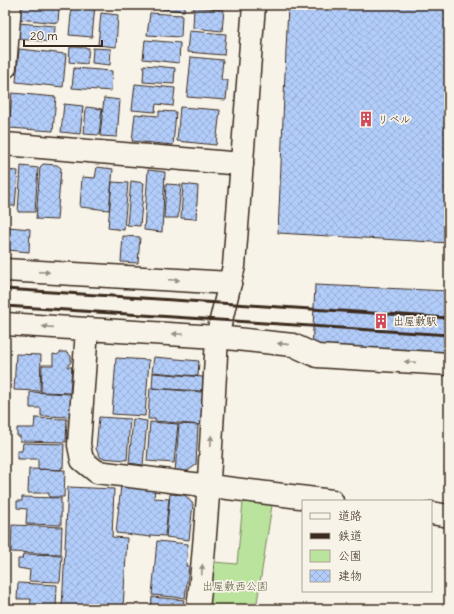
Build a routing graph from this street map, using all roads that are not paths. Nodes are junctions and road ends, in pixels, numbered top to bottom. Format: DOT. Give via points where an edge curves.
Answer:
graph roads {
  1 [pos="10,5"];
  2 [pos="254,5"];
  3 [pos="5,67"];
  4 [pos="5,144"];
  5 [pos="242,164"];
  6 [pos="5,270"];
  7 [pos="230,283"];
  8 [pos="5,324"];
  9 [pos="87,329"];
  10 [pos="217,337"];
  11 [pos="449,364"];
  12 [pos="208,486"];
  13 [pos="324,500"];
  14 [pos="432,514"];
  15 [pos="449,516"];
  16 [pos="198,609"];
  1 -- 3 [label="street"];
  2 -- 5 [label="street"];
  4 -- 5 [label="street"];
  5 -- 7 [label="street" via="234,266"];
  6 -- 7 [label="street, one-way"];
  7 -- 10 [label="street"];
  9 -- 8 [label="street, one-way"];
  10 -- 9 [label="street, one-way"];
  9 -- 12 [label="street" via="79,445 82,460 97,472"];
  11 -- 10 [label="street, one-way" via="317,356 293,345"];
  12 -- 10 [label="street, one-way"];
  12 -- 13 [label="street"];
  16 -- 12 [label="street, one-way"];
  14 -- 15 [label="street"];
}
